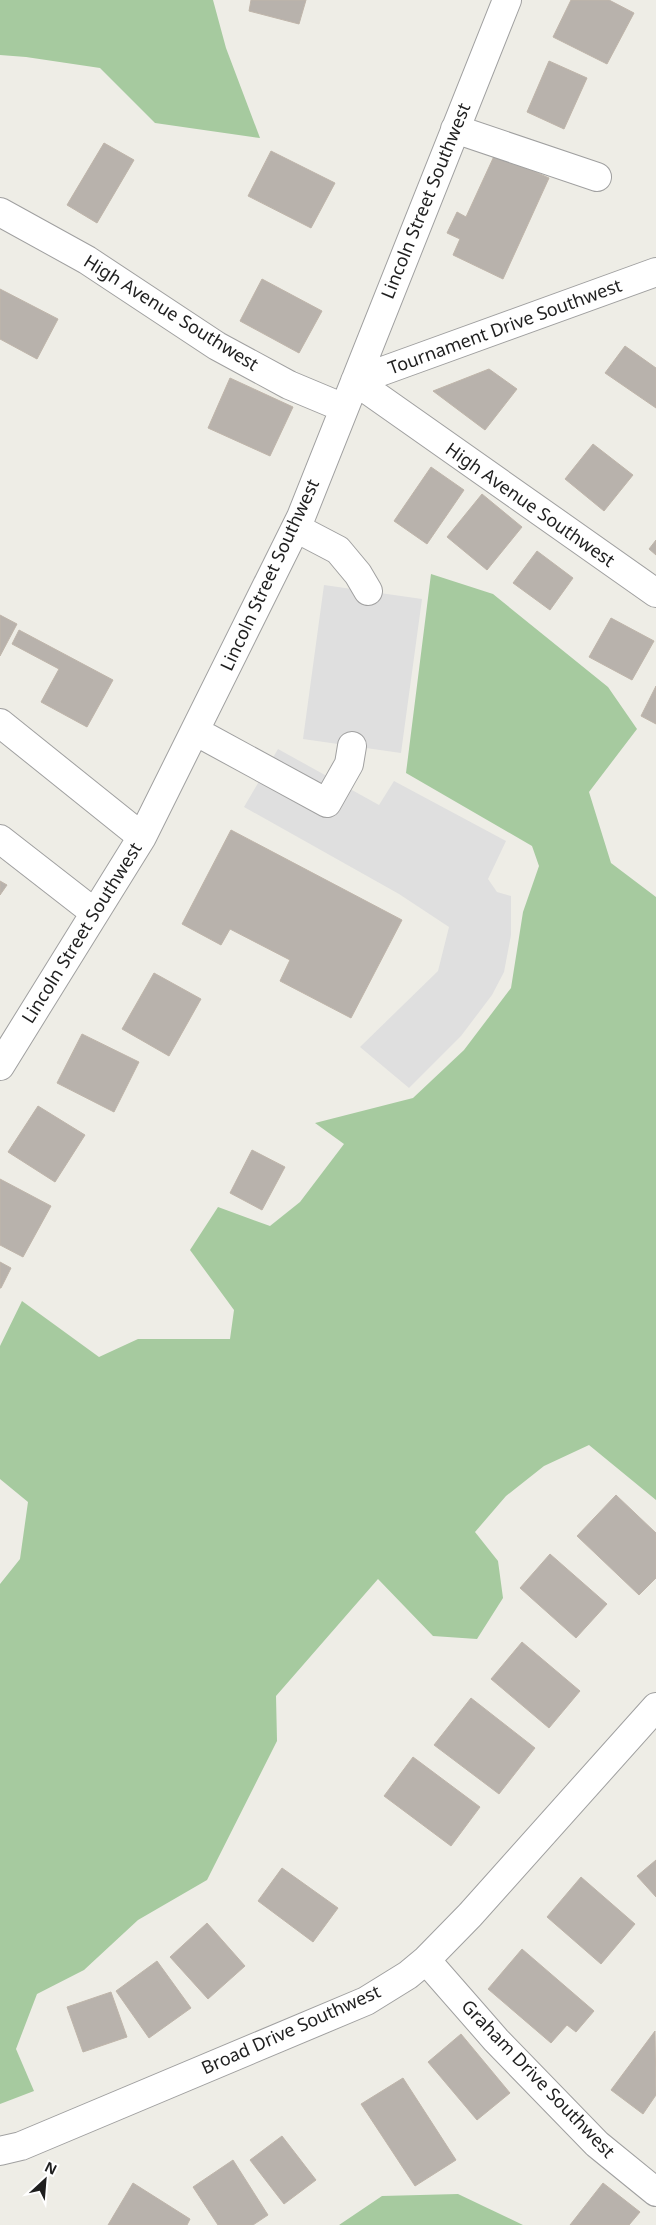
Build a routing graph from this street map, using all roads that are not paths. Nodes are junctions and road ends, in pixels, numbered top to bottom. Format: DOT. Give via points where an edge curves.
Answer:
graph roads {
  1 [pos="507,0"];
  2 [pos="456,129"];
  3 [pos="597,178"];
  4 [pos="0,212"];
  5 [pos="656,272"];
  6 [pos="355,381"];
  7 [pos="344,408"];
  8 [pos="296,528"];
  9 [pos="368,591"];
  10 [pos="656,593"];
  11 [pos="0,723"];
  12 [pos="195,731"];
  13 [pos="352,746"];
  14 [pos="142,837"];
  15 [pos="0,839"];
  16 [pos="95,913"];
  17 [pos="0,1066"];
  18 [pos="656,1707"];
  19 [pos="426,1960"];
  20 [pos="0,2151"];
  21 [pos="656,2192"];
  1 -- 2 [label="street, Lincoln Street Southwest"];
  2 -- 3 [label="street"];
  2 -- 6 [label="street, Lincoln Street Southwest"];
  4 -- 7 [label="street, High Avenue Southwest" via="86,260 218,346 289,385"];
  5 -- 6 [label="street, Tournament Drive Southwest"];
  6 -- 7 [label="street, Lincoln Street Southwest"];
  6 -- 10 [label="street, High Avenue Southwest"];
  7 -- 8 [label="street, Lincoln Street Southwest"];
  8 -- 9 [label="street" via="338,550"];
  8 -- 12 [label="street, Lincoln Street Southwest"];
  11 -- 14 [label="street"];
  12 -- 13 [label="street" via="327,804 349,764"];
  12 -- 14 [label="street, Lincoln Street Southwest"];
  14 -- 16 [label="street, Lincoln Street Southwest"];
  15 -- 16 [label="street"];
  16 -- 17 [label="street, Lincoln Street Southwest"];
  18 -- 19 [label="street, Broad Drive Southwest"];
  19 -- 20 [label="street, Broad Drive Southwest" via="408,1976 366,2001 21,2146"];
  19 -- 21 [label="street, Graham Drive Southwest" via="496,2040 596,2144"];
}
